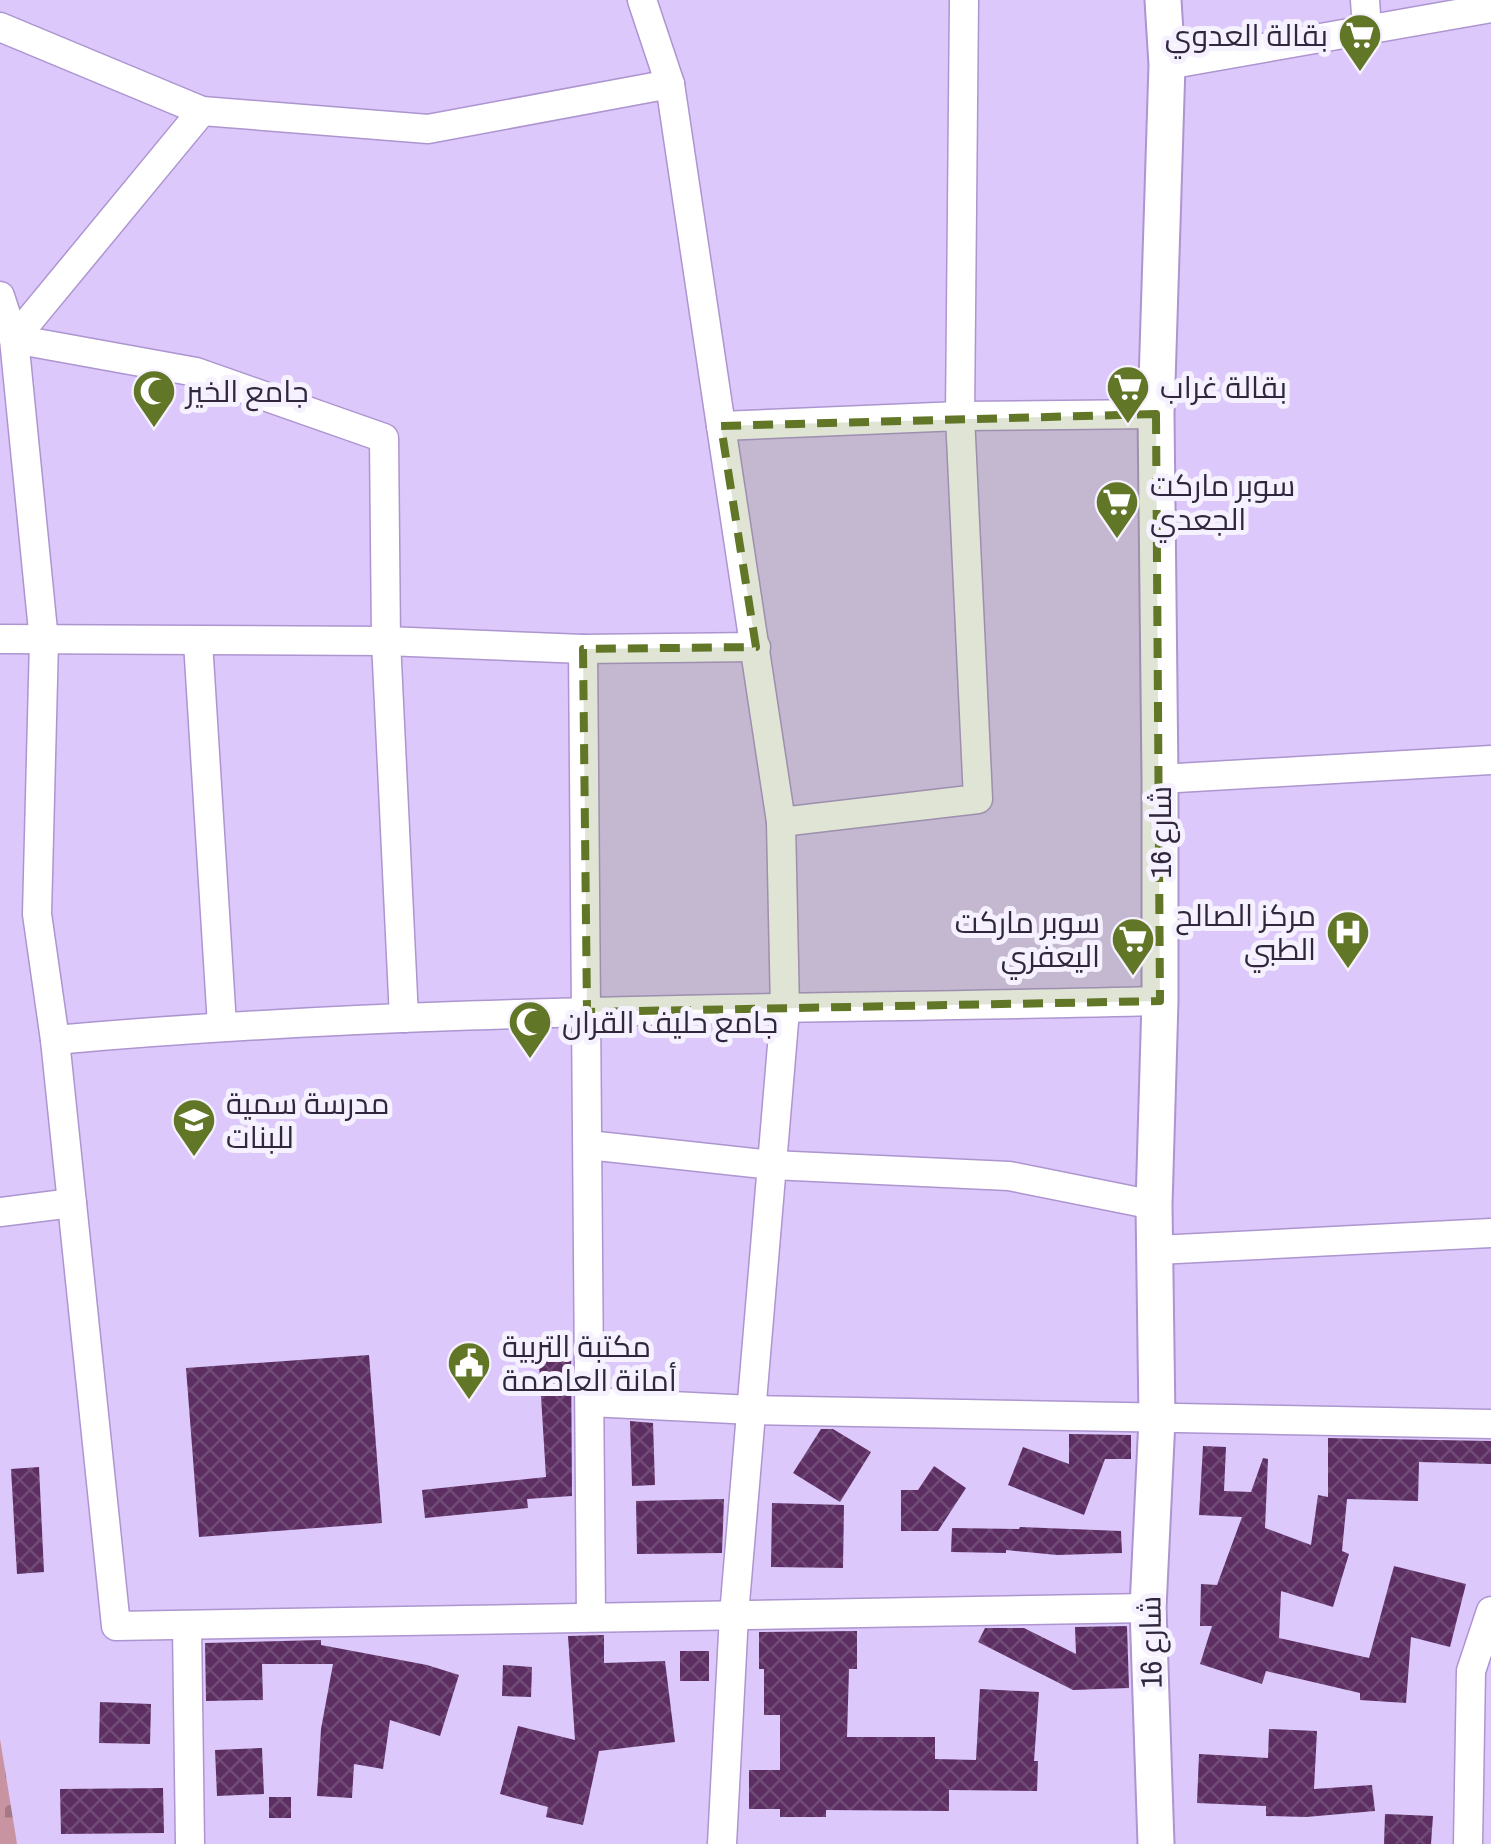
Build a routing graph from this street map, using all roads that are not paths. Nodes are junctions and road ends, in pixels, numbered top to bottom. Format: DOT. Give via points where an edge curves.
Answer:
graph roads {
  1 [pos="642,0"];
  2 [pos="964,0"];
  3 [pos="1163,0"];
  4 [pos="1365,0"];
  5 [pos="1455,7"];
  6 [pos="1491,8"];
  7 [pos="0,27"];
  8 [pos="1367,29"];
  9 [pos="1166,65"];
  10 [pos="670,84"];
  11 [pos="202,111"];
  12 [pos="0,296"];
  13 [pos="14,339"];
  14 [pos="1156,414"];
  15 [pos="960,416"];
  16 [pos="720,426"];
  17 [pos="0,638"];
  18 [pos="44,640"];
  19 [pos="198,642"];
  20 [pos="386,642"];
  21 [pos="756,647"];
  22 [pos="584,648"];
  23 [pos="1491,760"];
  24 [pos="1160,779"];
  25 [pos="781,822"];
  26 [pos="1160,1001"];
  27 [pos="785,1010"];
  28 [pos="587,1012"];
  29 [pos="404,1018"];
  30 [pos="222,1025"];
  31 [pos="55,1040"];
  32 [pos="588,1145"];
  33 [pos="772,1164"];
  34 [pos="72,1202"];
  35 [pos="1154,1205"];
  36 [pos="0,1212"];
  37 [pos="1491,1233"];
  38 [pos="1157,1250"];
  39 [pos="590,1402"];
  40 [pos="753,1410"];
  41 [pos="1158,1418"];
  42 [pos="1491,1424"];
  43 [pos="1148,1608"];
  44 [pos="1491,1611"];
  45 [pos="734,1615"];
  46 [pos="591,1616"];
  47 [pos="187,1626"];
  48 [pos="1481,1670"];
  49 [pos="190,1844"];
  50 [pos="722,1844"];
  51 [pos="1156,1844"];
  52 [pos="1468,1844"];
  1 -- 10 [label="street"];
  2 -- 15 [label="street"];
  3 -- 9 [label="street, شارع 16"];
  4 -- 8 [label="street"];
  5 -- 6 [label="street"];
  5 -- 8 [label="street"];
  7 -- 11 [label="street"];
  8 -- 9 [label="street"];
  9 -- 14 [label="street, شارع 16"];
  10 -- 11 [label="street" via="428,129"];
  10 -- 16 [label="street"];
  11 -- 13 [label="street"];
  12 -- 13 [label="street"];
  13 -- 18 [label="street"];
  13 -- 20 [label="street" via="196,372 384,438"];
  14 -- 15 [label="street"];
  14 -- 24 [label="street, شارع 16"];
  15 -- 16 [label="street"];
  15 -- 25 [label="street" via="978,799"];
  16 -- 21 [label="street"];
  17 -- 18 [label="street"];
  18 -- 19 [label="street"];
  18 -- 31 [label="street" via="37,914"];
  19 -- 20 [label="street"];
  19 -- 30 [label="street"];
  20 -- 22 [label="street"];
  20 -- 29 [label="street"];
  21 -- 22 [label="street"];
  21 -- 25 [label="street"];
  22 -- 28 [label="street"];
  23 -- 24 [label="street"];
  24 -- 26 [label="street, شارع 16"];
  25 -- 27 [label="street"];
  26 -- 27 [label="street"];
  26 -- 35 [label="street, شارع 16"];
  27 -- 28 [label="street"];
  27 -- 33 [label="street"];
  28 -- 29 [label="street"];
  28 -- 32 [label="street"];
  29 -- 30 [label="street"];
  30 -- 31 [label="street"];
  31 -- 34 [label="street"];
  32 -- 33 [label="street"];
  32 -- 39 [label="street"];
  33 -- 35 [label="street" via="1009,1176"];
  33 -- 40 [label="street"];
  34 -- 36 [label="street"];
  34 -- 47 [label="street" via="116,1626"];
  35 -- 38 [label="street, شارع 16"];
  37 -- 38 [label="street"];
  38 -- 41 [label="street, شارع 16"];
  39 -- 40 [label="street"];
  39 -- 46 [label="street"];
  40 -- 41 [label="street"];
  40 -- 45 [label="street"];
  41 -- 42 [label="street"];
  41 -- 43 [label="street, شارع 16"];
  43 -- 45 [label="street"];
  43 -- 51 [label="street, شارع 16"];
  44 -- 48 [label="street"];
  45 -- 46 [label="street"];
  45 -- 50 [label="street"];
  46 -- 47 [label="street"];
  47 -- 49 [label="street"];
  48 -- 52 [label="street"];
}
